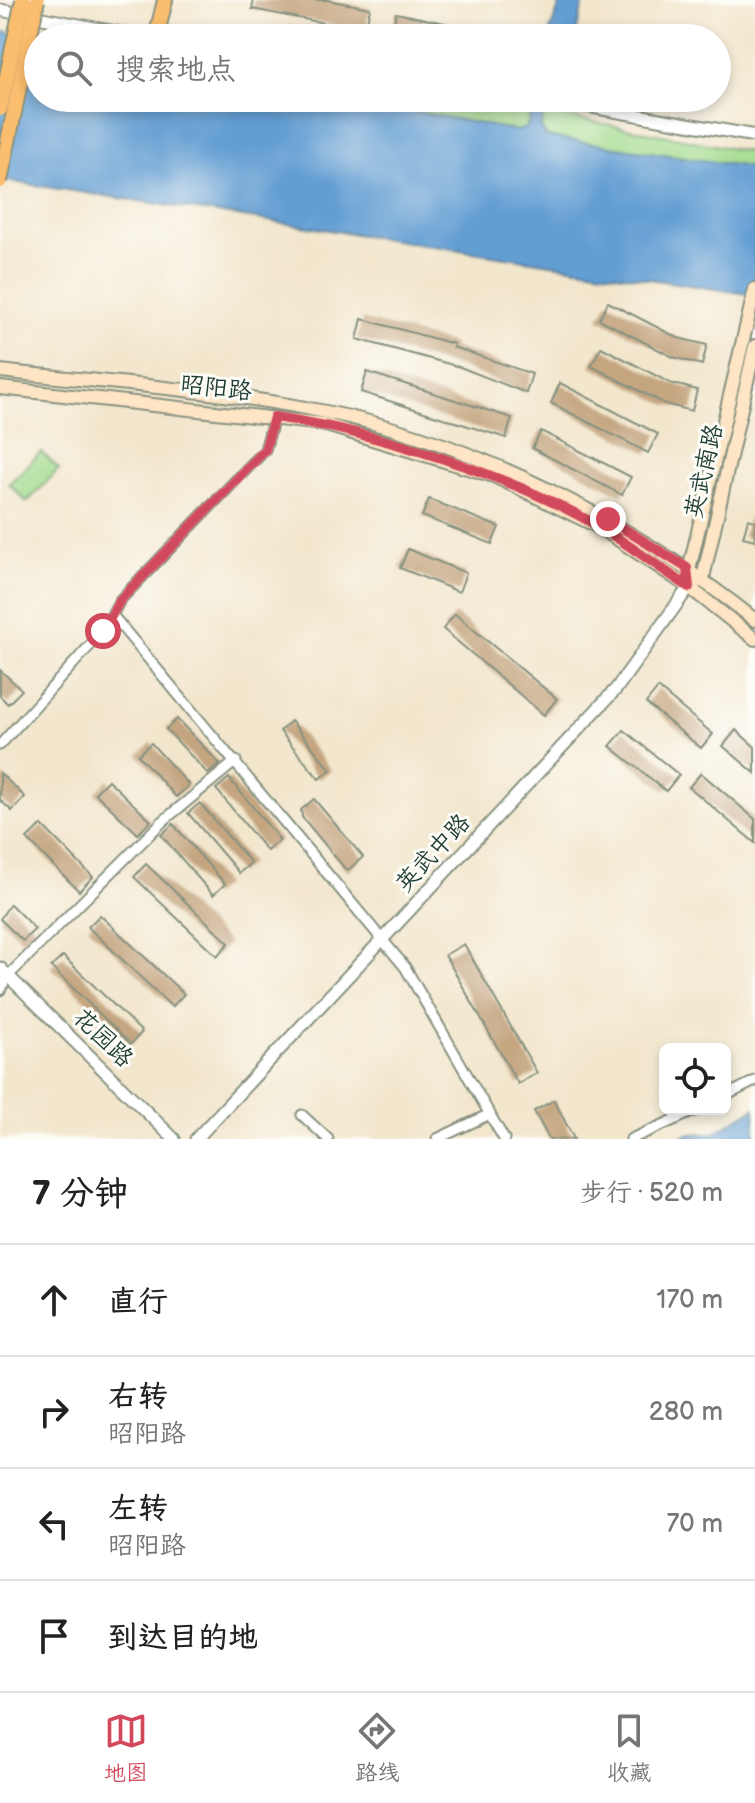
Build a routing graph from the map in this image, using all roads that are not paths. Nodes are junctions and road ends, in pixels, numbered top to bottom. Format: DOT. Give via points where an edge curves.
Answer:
graph roads {
  1 [pos="23,0"];
  2 [pos="37,0"];
  3 [pos="165,0"];
  4 [pos="0,10"];
  5 [pos="32,24"];
  6 [pos="74,24"];
  7 [pos="159,24"];
  8 [pos="24,64"];
  9 [pos="0,109"];
  10 [pos="620,112"];
  11 [pos="755,136"];
  12 [pos="0,181"];
  13 [pos="755,289"];
  14 [pos="755,346"];
  15 [pos="743,366"];
  16 [pos="0,371"];
  17 [pos="0,388"];
  18 [pos="274,417"];
  19 [pos="687,568"];
  20 [pos="703,578"];
  21 [pos="689,587"];
  22 [pos="112,615"];
  23 [pos="755,620"];
  24 [pos="755,639"];
  25 [pos="0,745"];
  26 [pos="236,761"];
  27 [pos="382,939"];
  28 [pos="4,972"];
  29 [pos="0,990"];
  30 [pos="755,1081"];
  31 [pos="731,1093"];
  32 [pos="490,1114"];
  33 [pos="302,1115"];
  34 [pos="685,1115"];
  35 [pos="174,1139"];
  36 [pos="196,1139"];
  37 [pos="328,1139"];
  38 [pos="437,1139"];
  39 [pos="504,1139"];
  40 [pos="631,1139"];
  1 -- 9 [label="main road, bridge"];
  2 -- 5 [label="main road, bridge"];
  3 -- 7 [label="main road"];
  4 -- 6 [label="street"];
  8 -- 12 [label="main road, bridge"];
  10 -- 11 [label="street"];
  13 -- 15 [label="main road"];
  14 -- 15 [label="main road"];
  15 -- 19 [label="main road, 英武南路"];
  15 -- 20 [label="main road, 英武南路"];
  16 -- 19 [label="main road, 昭阳路" via="284,404 391,430 499,469 608,519"];
  17 -- 18 [label="main road, 昭阳路"];
  18 -- 21 [label="main road, 昭阳路" via="323,424 494,476 601,528"];
  18 -- 22 [label="street" via="265,450 120,600"];
  19 -- 20 [label="main road, 昭阳路"];
  19 -- 21 [label="main road, 英武南路"];
  20 -- 21 [label="main road"];
  20 -- 23 [label="main road, 昭阳路"];
  21 -- 24 [label="main road, 昭阳路"];
  21 -- 27 [label="street, 英武中路" via="616,689"];
  22 -- 25 [label="street"];
  22 -- 26 [label="street"];
  26 -- 27 [label="street"];
  26 -- 28 [label="street" via="163,821"];
  27 -- 32 [label="street" via="405,967"];
  27 -- 36 [label="street, 英武中路"];
  28 -- 29 [label="street"];
  28 -- 35 [label="street, 花园路"];
  30 -- 31 [label="street"];
  32 -- 38 [label="street"];
  32 -- 39 [label="street"];
  33 -- 37 [label="street"];
  34 -- 40 [label="street"];
}
